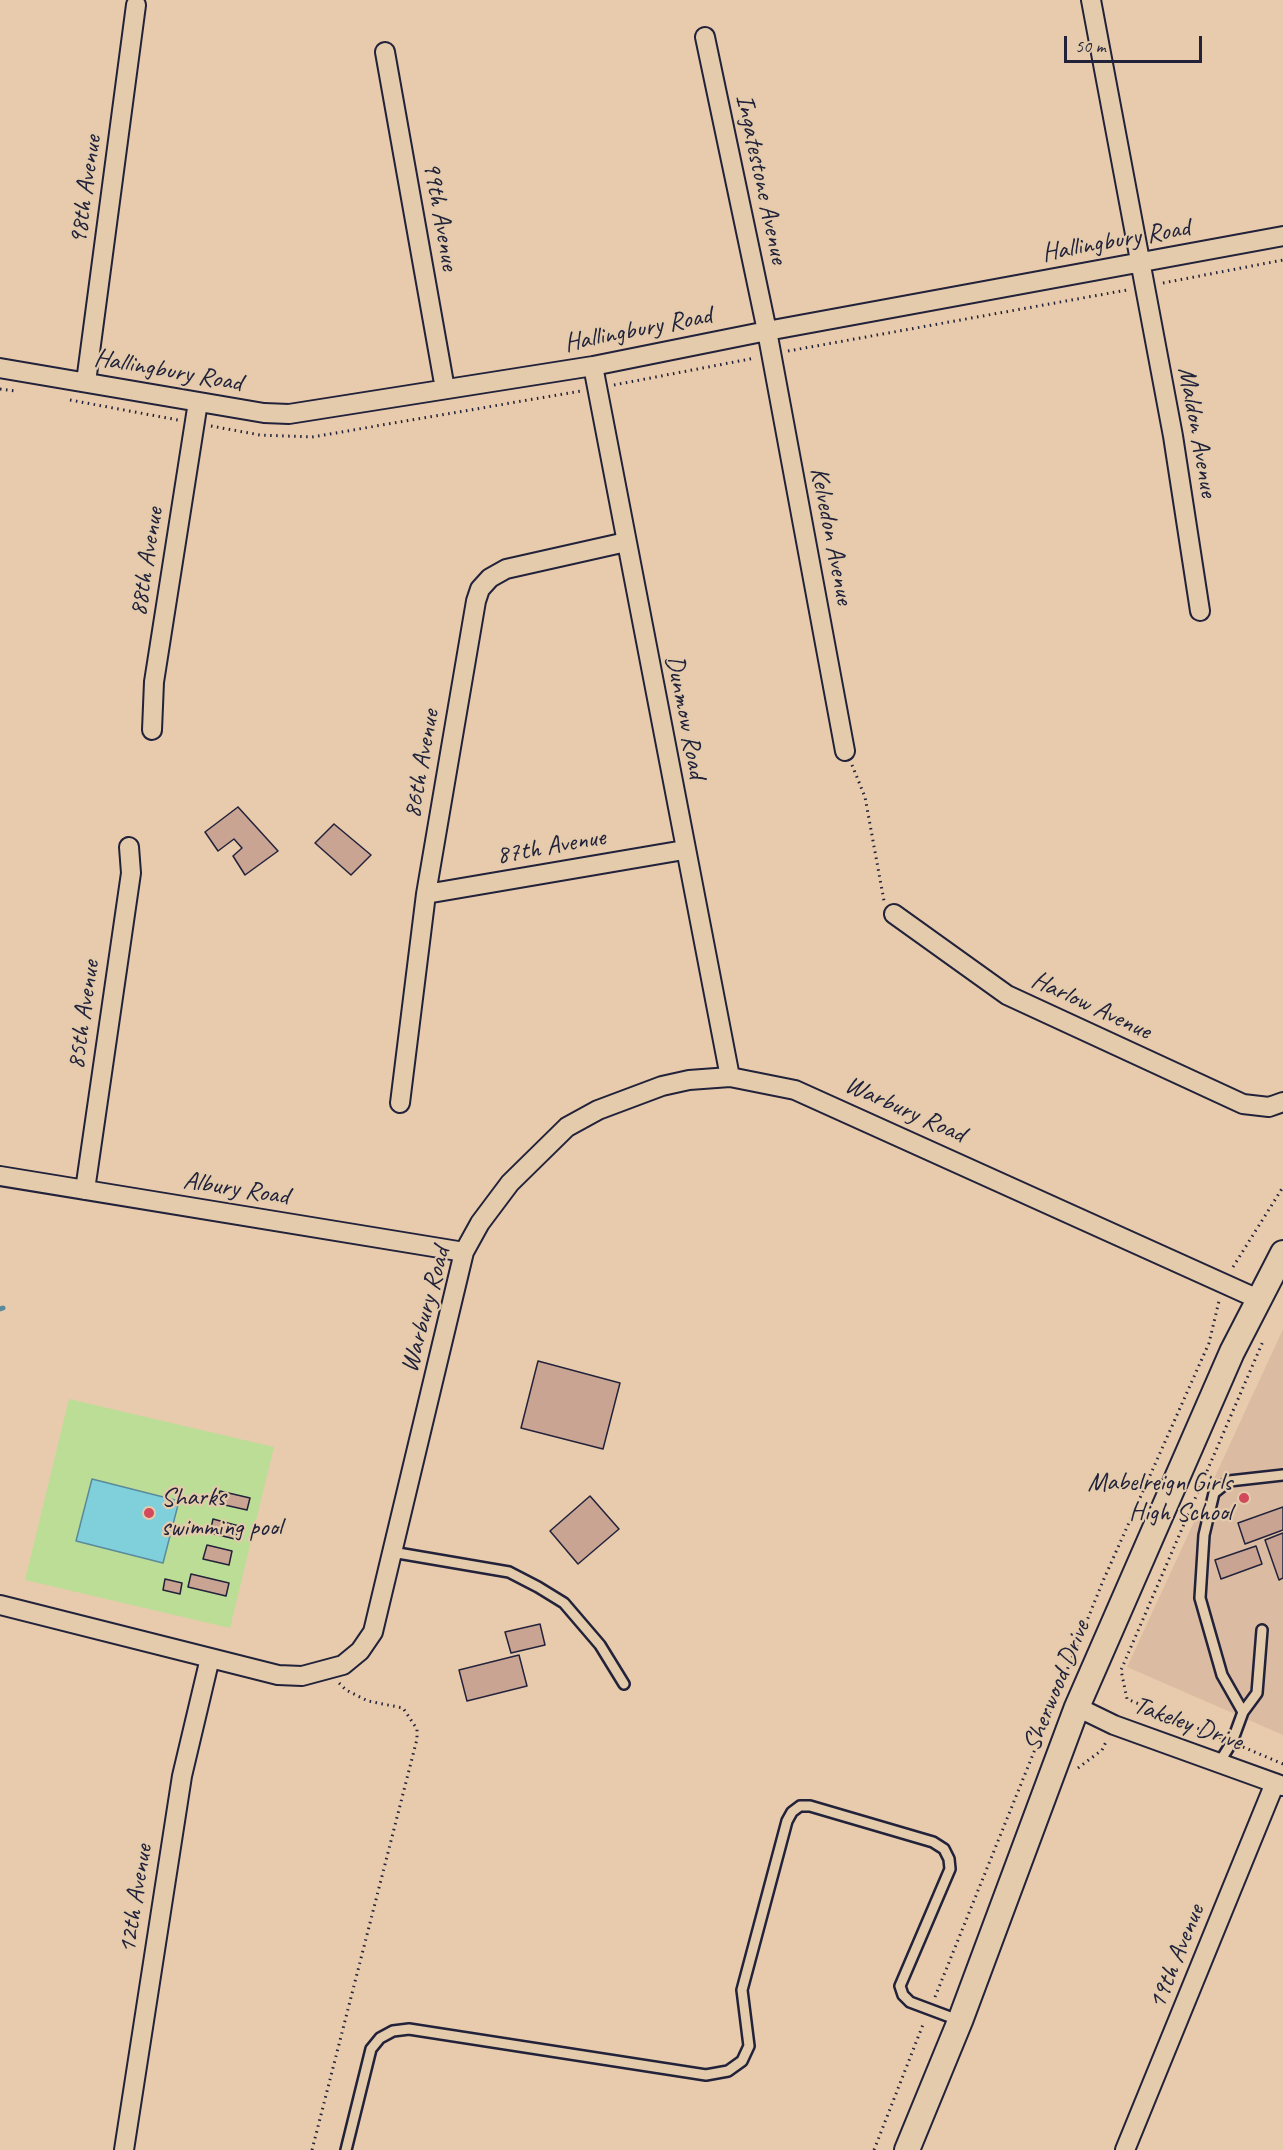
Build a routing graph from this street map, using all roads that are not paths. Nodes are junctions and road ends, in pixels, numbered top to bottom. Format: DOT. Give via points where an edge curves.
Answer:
graph roads {
  1 [pos="1091,0"];
  2 [pos="136,5"];
  3 [pos="705,37"];
  4 [pos="385,52"];
  5 [pos="1283,236"];
  6 [pos="1141,262"];
  7 [pos="767,331"];
  8 [pos="593,366"];
  9 [pos="0,368"];
  10 [pos="86,382"];
  11 [pos="445,389"];
  12 [pos="198,402"];
  13 [pos="626,543"];
  14 [pos="1200,611"];
  15 [pos="152,730"];
  16 [pos="845,751"];
  17 [pos="129,847"];
  18 [pos="684,850"];
  19 [pos="426,894"];
  20 [pos="894,914"];
  21 [pos="730,1077"];
  22 [pos="1283,1102"];
  23 [pos="400,1103"];
  24 [pos="0,1176"];
  25 [pos="85,1190"];
  26 [pos="464,1252"];
  27 [pos="1283,1252"];
  28 [pos="1258,1299"];
  29 [pos="1283,1475"];
  30 [pos="392,1552"];
  31 [pos="0,1605"];
  32 [pos="1262,1630"];
  33 [pos="210,1658"];
  34 [pos="624,1684"];
  35 [pos="1077,1707"];
  36 [pos="1243,1712"];
  37 [pos="1220,1763"];
  38 [pos="1279,1784"];
  39 [pos="960,2021"];
  40 [pos="124,2150"];
  41 [pos="346,2150"];
  42 [pos="907,2150"];
  43 [pos="1125,2150"];
  1 -- 6 [label="street, Maldon Avenue"];
  2 -- 10 [label="street, 98th Avenue"];
  3 -- 7 [label="street, Ingatestone Avenue"];
  4 -- 11 [label="street, 99th Avenue"];
  5 -- 6 [label="street, Hallingbury Road"];
  6 -- 7 [label="street, Hallingbury Road"];
  6 -- 14 [label="street, Maldon Avenue"];
  7 -- 8 [label="street, Hallingbury Road"];
  7 -- 16 [label="street, Kelvedon Avenue"];
  8 -- 11 [label="street, Hallingbury Road"];
  8 -- 13 [label="street, Dunmow Road"];
  9 -- 10 [label="street, Hallingbury Road"];
  10 -- 12 [label="street, Hallingbury Road"];
  11 -- 12 [label="street, Hallingbury Road" via="289,414"];
  12 -- 15 [label="street, 88th Avenue" via="154,682"];
  13 -- 18 [label="street, Dunmow Road"];
  13 -- 19 [label="street, 86th Avenue" via="506,569 480,589"];
  17 -- 25 [label="street, 85th Avenue" via="131,873"];
  18 -- 19 [label="street, 87th Avenue"];
  18 -- 21 [label="street, Dunmow Road"];
  19 -- 23 [label="street, 86th Avenue"];
  20 -- 22 [label="street, Harlow Avenue" via="1007,995 1243,1104 1269,1107"];
  21 -- 26 [label="street, Warbury Road" via="689,1080 631,1096 567,1127 510,1183"];
  21 -- 28 [label="street, Warbury Road" via="795,1090 824,1101"];
  24 -- 25 [label="street, Albury Road"];
  25 -- 26 [label="street, Albury Road"];
  26 -- 30 [label="street, Warbury Road"];
  27 -- 28 [label="street, Sherwood Drive"];
  28 -- 35 [label="street, Sherwood Drive"];
  29 -- 36 [label="lane" via="1229,1481 1214,1493 1204,1534 1200,1598 1222,1675"];
  30 -- 33 [label="street, Warbury Road" via="373,1632 360,1651 343,1665 302,1676 278,1675"];
  30 -- 34 [label="lane" via="509,1572 538,1587 564,1603 600,1645"];
  31 -- 33 [label="street, Warbury Road"];
  32 -- 36 [label="lane" via="1257,1693"];
  33 -- 40 [label="street, 12th Avenue" via="182,1776"];
  35 -- 37 [label="street, Takeley Drive" via="1114,1725"];
  35 -- 39 [label="street, Sherwood Drive"];
  36 -- 37 [label="lane"];
  37 -- 38 [label="street, Takeley Drive"];
  38 -- 43 [label="street, 19th Avenue"];
  39 -- 41 [label="lane" via="910,2002 900,1986 950,1869 944,1849 933,1842 800,1806 787,1821 742,1990 749,2046 741,2061 728,2071 706,2075 409,2029 393,2031 371,2049"];
  39 -- 42 [label="street, Sherwood Drive"];
}
